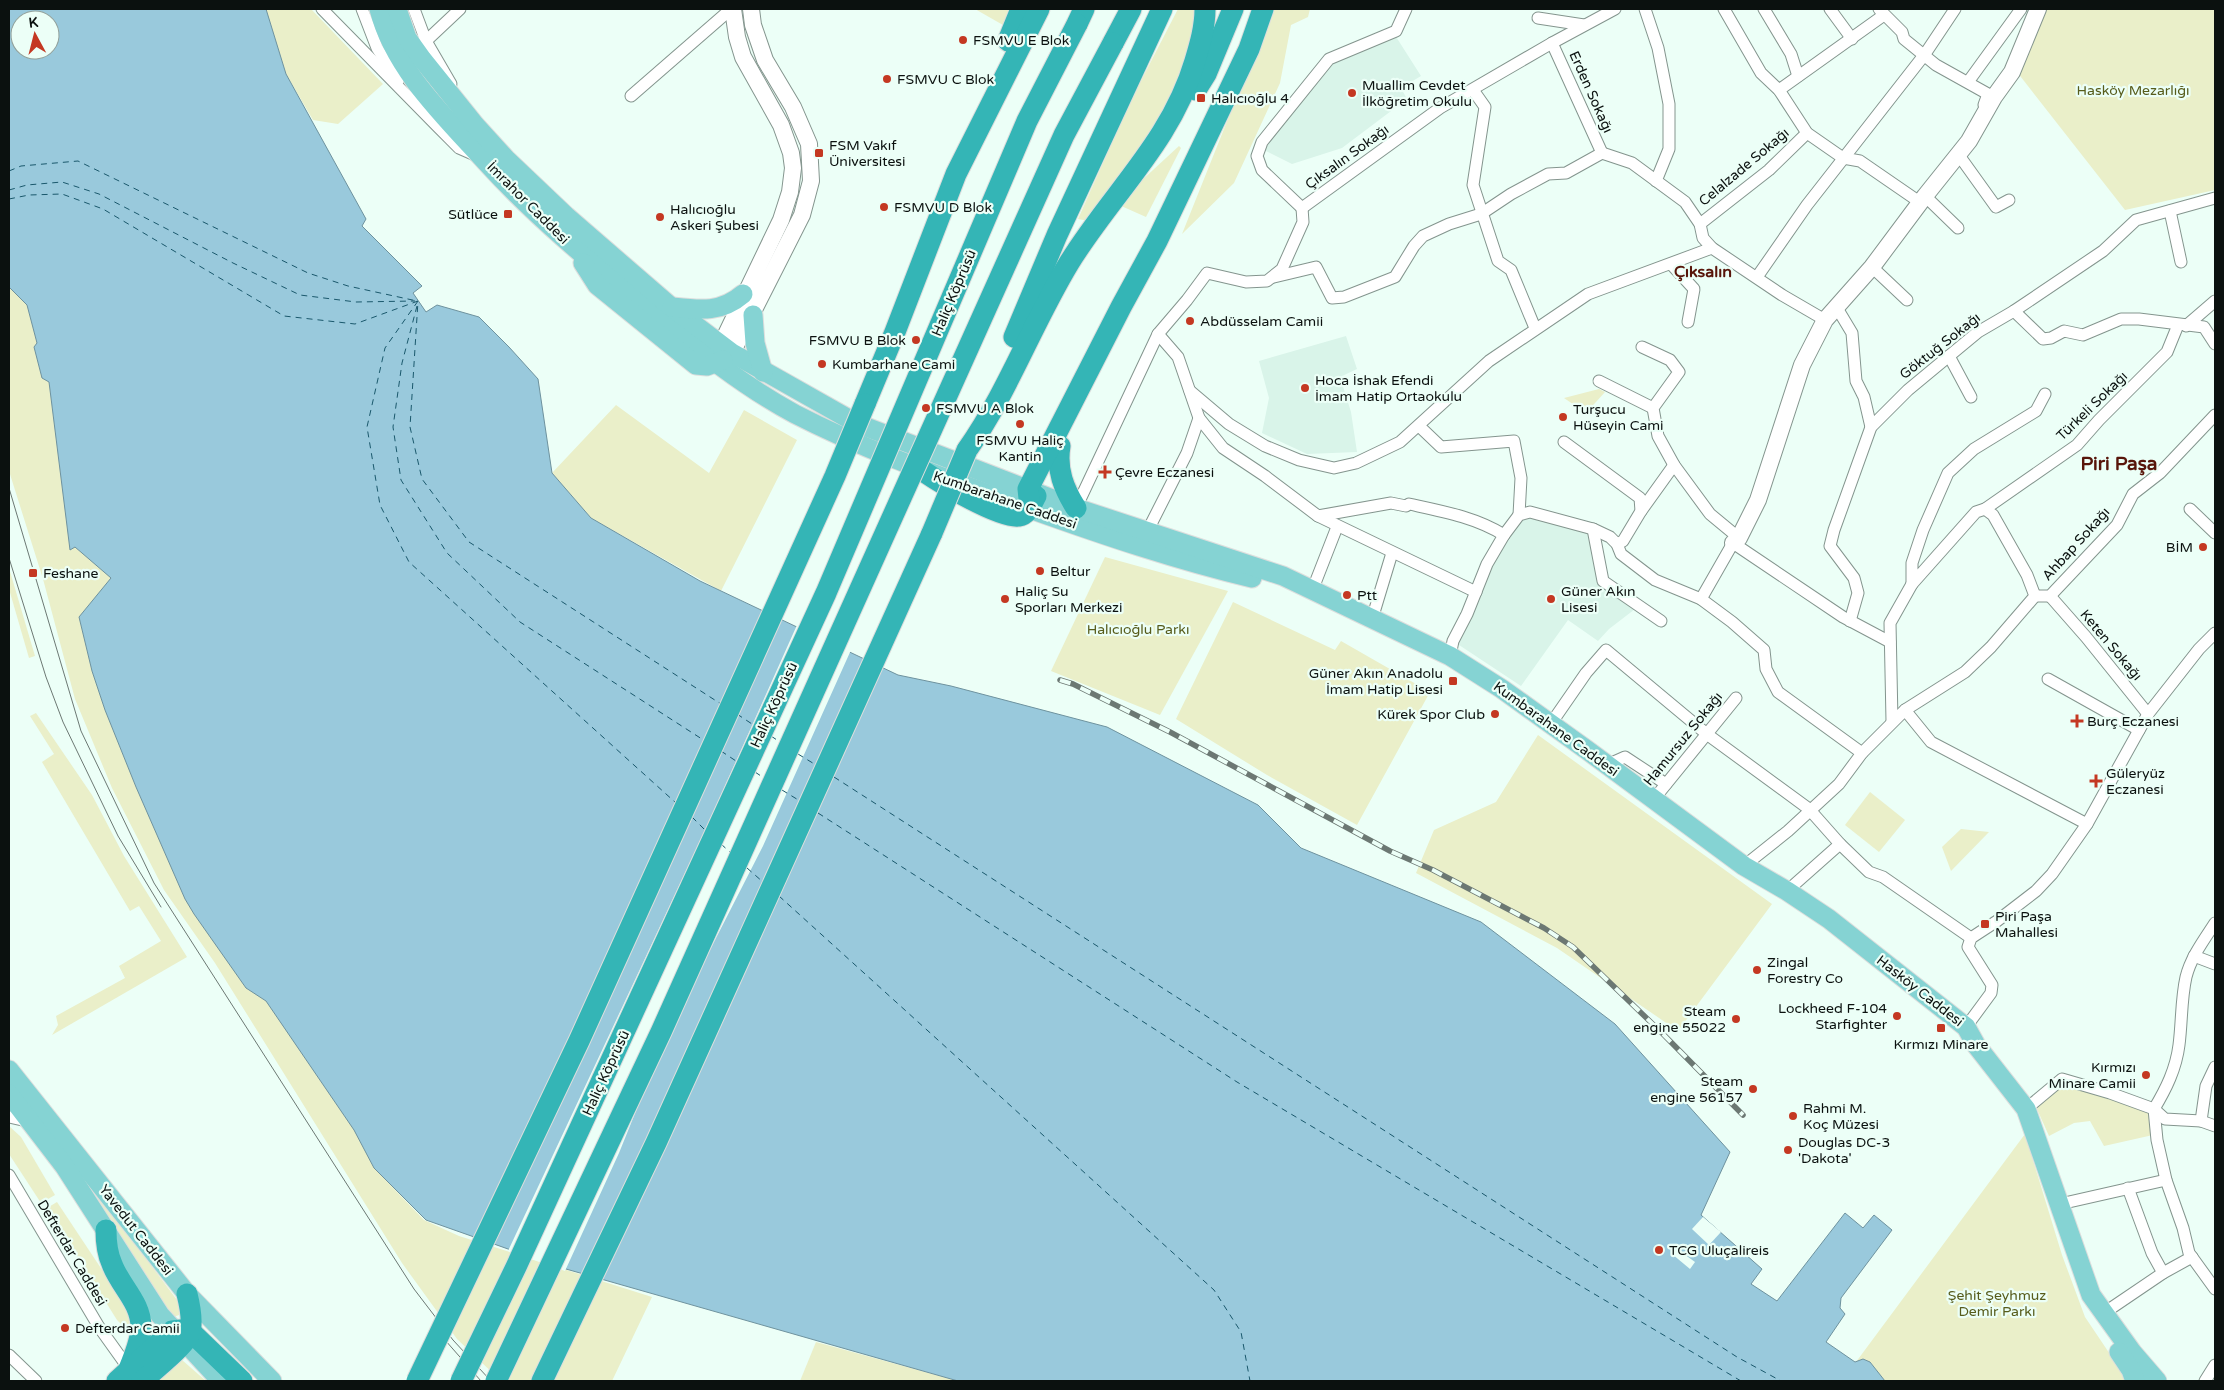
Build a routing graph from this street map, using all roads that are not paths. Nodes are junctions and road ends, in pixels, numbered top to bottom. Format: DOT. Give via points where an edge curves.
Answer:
graph roads {
  1 [pos="322,9"];
  2 [pos="362,9"];
  3 [pos="379,9"];
  4 [pos="397,9"];
  5 [pos="414,9"];
  6 [pos="460,9"];
  7 [pos="732,9"];
  8 [pos="751,9"];
  9 [pos="1021,9"];
  10 [pos="1039,9"];
  11 [pos="1131,9"];
  12 [pos="1162,9"];
  13 [pos="1205,9"];
  14 [pos="1233,9"];
  15 [pos="1262,9"];
  16 [pos="1406,9"];
  17 [pos="1615,9"];
  18 [pos="1645,9"];
  19 [pos="1724,9"];
  20 [pos="1764,9"];
  21 [pos="1830,9"];
  22 [pos="1954,9"];
  23 [pos="2021,9"];
  24 [pos="2038,9"];
  25 [pos="1882,12"];
  26 [pos="1081,16"];
  27 [pos="1538,18"];
  28 [pos="1584,25"];
  29 [pos="1852,39"];
  30 [pos="426,41"];
  31 [pos="1552,43"];
  32 [pos="1925,54"];
  33 [pos="1798,76"];
  34 [pos="1968,82"];
  35 [pos="1473,90"];
  36 [pos="1778,90"];
  37 [pos="407,95"];
  38 [pos="632,96"];
  39 [pos="1179,104"];
  40 [pos="474,124"];
  41 [pos="1807,133"];
  42 [pos="1969,141"];
  43 [pos="1602,153"];
  44 [pos="1958,154"];
  45 [pos="1843,158"];
  46 [pos="484,159"];
  47 [pos="956,174"];
  48 [pos="1656,181"];
  49 [pos="2215,198"];
  50 [pos="1923,199"];
  51 [pos="2009,200"];
  52 [pos="1302,208"];
  53 [pos="2170,211"];
  54 [pos="1481,214"];
  55 [pos="1700,224"];
  56 [pos="1958,228"];
  57 [pos="1712,248"];
  58 [pos="2181,262"];
  59 [pos="1146,264"];
  60 [pos="1671,264"];
  61 [pos="1872,267"];
  62 [pos="1757,277"];
  63 [pos="1271,278"];
  64 [pos="743,294"];
  65 [pos="1907,300"];
  66 [pos="2215,301"];
  67 [pos="670,306"];
  68 [pos="1837,308"];
  69 [pos="2014,311"];
  70 [pos="753,315"];
  71 [pos="1826,320"];
  72 [pos="1688,322"];
  73 [pos="2182,325"];
  74 [pos="1535,328"];
  75 [pos="1158,334"];
  76 [pos="2215,344"];
  77 [pos="1642,347"];
  78 [pos="723,354"];
  79 [pos="1949,356"];
  80 [pos="763,372"];
  81 [pos="1599,381"];
  82 [pos="1189,390"];
  83 [pos="2044,394"];
  84 [pos="1971,397"];
  85 [pos="1653,408"];
  86 [pos="2215,415"];
  87 [pos="1199,418"];
  88 [pos="1419,426"];
  89 [pos="1871,427"];
  90 [pos="1564,442"];
  91 [pos="1060,446"];
  92 [pos="967,450"];
  93 [pos="1674,465"];
  94 [pos="923,471"];
  95 [pos="1032,497"];
  96 [pos="1076,508"];
  97 [pos="1985,509"];
  98 [pos="2190,509"];
  99 [pos="1641,511"];
  100 [pos="1519,515"];
  101 [pos="1318,516"];
  102 [pos="1337,527"];
  103 [pos="1593,529"];
  104 [pos="1147,532"];
  105 [pos="2215,533"];
  106 [pos="1504,535"];
  107 [pos="1736,541"];
  108 [pos="1617,544"];
  109 [pos="1392,553"];
  110 [pos="1912,584"];
  111 [pos="1312,591"];
  112 [pos="1476,592"];
  113 [pos="2035,596"];
  114 [pos="2050,596"];
  115 [pos="1701,599"];
  116 [pos="1372,619"];
  117 [pos="1850,620"];
  118 [pos="1661,621"];
  119 [pos="2215,633"];
  120 [pos="1890,642"];
  121 [pos="1450,656"];
  122 [pos="2048,679"];
  123 [pos="1736,698"];
  124 [pos="1905,710"];
  125 [pos="2148,714"];
  126 [pos="1892,721"];
  127 [pos="1550,725"];
  128 [pos="2139,730"];
  129 [pos="1708,735"];
  130 [pos="1862,753"];
  131 [pos="1607,765"];
  132 [pos="1666,784"];
  133 [pos="1654,799"];
  134 [pos="1809,809"];
  135 [pos="2086,824"];
  136 [pos="1840,844"];
  137 [pos="1744,866"];
  138 [pos="1787,891"];
  139 [pos="2215,923"];
  140 [pos="1971,938"];
  141 [pos="2194,956"];
  142 [pos="2215,964"];
  143 [pos="1966,1027"];
  144 [pos="2215,1067"];
  145 [pos="9,1070"];
  146 [pos="9,1094"];
  147 [pos="2026,1108"];
  148 [pos="2154,1109"];
  149 [pos="9,1118"];
  150 [pos="2201,1121"];
  151 [pos="31,1122"];
  152 [pos="2215,1126"];
  153 [pos="9,1175"];
  154 [pos="2166,1180"];
  155 [pos="2128,1188"];
  156 [pos="2060,1204"];
  157 [pos="2068,1228"];
  158 [pos="106,1230"];
  159 [pos="2192,1258"];
  160 [pos="2163,1273"];
  161 [pos="2215,1289"];
  162 [pos="187,1294"];
  163 [pos="2104,1313"];
  164 [pos="182,1335"];
  165 [pos="9,1355"];
  166 [pos="2215,1365"];
  167 [pos="130,1377"];
  168 [pos="36,1381"];
  169 [pos="221,1381"];
  170 [pos="242,1381"];
  171 [pos="272,1381"];
  172 [pos="417,1381"];
  173 [pos="461,1381"];
  174 [pos="496,1381"];
  175 [pos="542,1381"];
  176 [pos="2135,1381"];
  177 [pos="2157,1381"];
  178 [pos="2205,1381"];
  1 -- 37 [label="street"];
  2 -- 37 [label="street" via="377,48"];
  3 -- 46 [label="main road, İmrahor Caddesi" via="395,50 408,70"];
  4 -- 40 [label="main road, İmrahor Caddesi" via="407,38"];
  5 -- 30 [label="street"];
  6 -- 30 [label="street"];
  7 -- 38 [label="street"];
  7 -- 64 [label="main road" via="743,57 781,125 792,153 793,168 786,207"];
  8 -- 70 [label="main road" via="765,60 801,124 812,163 802,215"];
  9 -- 47 [label="highway" via="970,128"];
  10 -- 47 [label="highway"];
  11 -- 174 [label="highway, bridge" via="1064,134 661,1032"];
  12 -- 92 [label="highway" via="1058,235"];
  13 -- 39 [label="highway" via="1198,48"];
  14 -- 39 [label="highway" via="1200,86"];
  15 -- 59 [label="highway" via="1249,49"];
  16 -- 52 [label="street" via="1396,31 1329,58 1262,142 1257,156 1262,170"];
  17 -- 28 [label="street, Çıksalın Sokağı"];
  18 -- 48 [label="street" via="1658,48 1669,104 1669,149"];
  19 -- 36 [label="street" via="1761,73"];
  20 -- 33 [label="street" via="1791,54"];
  21 -- 29 [label="street"];
  22 -- 32 [label="street"];
  23 -- 34 [label="street"];
  24 -- 42 [label="main road" via="2012,72"];
  25 -- 29 [label="street"];
  25 -- 32 [label="street" via="1902,32 1904,39"];
  26 -- 173 [label="highway, Haliç Köprüsü, bridge" via="1027,121 826,593 541,1215"];
  27 -- 28 [label="street"];
  28 -- 31 [label="street, Çıksalın Sokağı"];
  29 -- 33 [label="street"];
  30 -- 40 [label="street"];
  31 -- 35 [label="street, Çıksalın Sokağı"];
  31 -- 43 [label="street, Erden Sokağı"];
  32 -- 34 [label="street"];
  32 -- 45 [label="street"];
  33 -- 36 [label="street"];
  34 -- 42 [label="street" via="1988,94"];
  35 -- 52 [label="street, Çıksalın Sokağı" via="1440,108"];
  35 -- 54 [label="street" via="1485,107 1473,184"];
  36 -- 41 [label="street"];
  37 -- 46 [label="street" via="459,148"];
  39 -- 92 [label="highway" via="1146,158 1069,263 986,422"];
  40 -- 67 [label="main road, İmrahor Caddesi" via="506,160 566,216"];
  41 -- 45 [label="street"];
  41 -- 55 [label="street, Celalzade Sokağı" via="1769,170"];
  42 -- 44 [label="main road"];
  43 -- 48 [label="street" via="1632,163"];
  43 -- 54 [label="street" via="1566,173 1548,174"];
  44 -- 50 [label="main road"];
  44 -- 51 [label="street" via="1996,207"];
  45 -- 50 [label="street" via="1860,161"];
  45 -- 62 [label="street"];
  46 -- 78 [label="main road, İmrahor Caddesi" via="576,251 597,285 682,356 696,365 707,366"];
  47 -- 172 [label="highway, bridge" via="896,332 835,476 578,1041"];
  48 -- 55 [label="street" via="1684,202"];
  49 -- 53 [label="street, Göktuğ Sokağı"];
  50 -- 56 [label="street"];
  50 -- 61 [label="main road"];
  52 -- 63 [label="street" via="1303,222 1282,269"];
  53 -- 58 [label="street"];
  53 -- 69 [label="street, Göktuğ Sokağı" via="2136,220 2103,251"];
  54 -- 63 [label="street" via="1424,236 1395,277 1344,297 1332,298 1316,267"];
  54 -- 74 [label="street" via="1498,261 1511,270"];
  55 -- 57 [label="street" via="1703,238"];
  57 -- 60 [label="street"];
  57 -- 62 [label="street"];
  59 -- 91 [label="highway" via="1142,283"];
  59 -- 95 [label="highway" via="1126,298"];
  60 -- 72 [label="street" via="1694,289"];
  60 -- 74 [label="street" via="1588,294"];
  61 -- 65 [label="street"];
  61 -- 68 [label="main road"];
  62 -- 71 [label="street"];
  63 -- 75 [label="street" via="1246,282 1207,273"];
  64 -- 67 [label="main road" via="713,310"];
  64 -- 78 [label="main road"];
  66 -- 73 [label="street"];
  67 -- 78 [label="main road, İmrahor Caddesi"];
  68 -- 71 [label="main road"];
  68 -- 89 [label="street" via="1852,333 1856,381 1864,397"];
  69 -- 73 [label="street" via="2043,339 2064,331 2083,335 2122,319"];
  69 -- 79 [label="street, Göktuğ Sokağı" via="1978,332"];
  70 -- 78 [label="main road"];
  70 -- 80 [label="main road" via="755,343"];
  71 -- 107 [label="main road" via="1802,364 1758,500"];
  73 -- 76 [label="street" via="2204,328"];
  73 -- 97 [label="street, Türkeli Sokağı" via="2167,352 2077,444"];
  74 -- 88 [label="street" via="1489,361"];
  75 -- 82 [label="street" via="1178,357"];
  75 -- 96 [label="street"];
  77 -- 85 [label="street" via="1670,360 1679,372"];
  78 -- 80 [label="main road, Kumbarahane Caddesi"];
  78 -- 94 [label="main road, Kumbarahane Caddesi" via="748,385 794,413"];
  79 -- 84 [label="street"];
  79 -- 89 [label="street, Göktuğ Sokağı"];
  80 -- 95 [label="main road, Kumbarahane Caddesi" via="856,423"];
  81 -- 85 [label="street"];
  82 -- 87 [label="street"];
  82 -- 88 [label="street" via="1229,424 1265,446 1299,460 1334,468 1378,454"];
  83 -- 110 [label="street" via="2036,411 1974,449 1948,473 1912,562"];
  85 -- 93 [label="street" via="1658,436"];
  86 -- 114 [label="street, Ahbap Sokağı" via="2160,473 2133,494 2117,526"];
  87 -- 101 [label="street" via="1223,448"];
  87 -- 104 [label="street" via="1187,453"];
  88 -- 100 [label="street" via="1441,447 1514,441 1521,478"];
  89 -- 117 [label="street, Göktuğ Sokağı" via="1830,546 1854,578 1859,596"];
  90 -- 99 [label="street" via="1640,498"];
  91 -- 95 [label="highway"];
  91 -- 96 [label="highway" via="1058,457 1063,484"];
  92 -- 175 [label="highway, bridge" via="656,1143"];
  93 -- 99 [label="street"];
  93 -- 107 [label="street" via="1710,514"];
  94 -- 95 [label="highway" via="962,496 1008,515 1019,516"];
  95 -- 96 [label="main road, Kumbarahane Caddesi"];
  95 -- 111 [label="main road, Kumbarahane Caddesi" via="1180,560"];
  96 -- 104 [label="main road, Kumbarahane Caddesi"];
  97 -- 110 [label="street, Türkeli Sokağı" via="1976,512"];
  97 -- 113 [label="street" via="1993,515 2027,575"];
  98 -- 105 [label="street"];
  99 -- 108 [label="street" via="1623,541"];
  100 -- 103 [label="street" via="1530,512"];
  100 -- 106 [label="street"];
  101 -- 102 [label="street"];
  101 -- 106 [label="street" via="1391,503 1409,504 1486,525"];
  102 -- 109 [label="street"];
  102 -- 111 [label="street"];
  103 -- 108 [label="street"];
  103 -- 118 [label="street" via="1603,581"];
  104 -- 111 [label="main road, Kumbarahane Caddesi" via="1283,576"];
  106 -- 112 [label="street"];
  107 -- 115 [label="street"];
  107 -- 117 [label="street"];
  108 -- 115 [label="street" via="1621,554 1655,580"];
  109 -- 112 [label="street"];
  109 -- 116 [label="street"];
  110 -- 120 [label="street" via="1890,623"];
  111 -- 116 [label="main road, Kumbarahane Caddesi"];
  112 -- 121 [label="street" via="1453,641"];
  113 -- 114 [label="street, Ahbap Sokağı"];
  113 -- 124 [label="street" via="1965,672"];
  114 -- 125 [label="street, Keten Sokağı"];
  115 -- 130 [label="street" via="1764,650 1766,669 1778,692"];
  116 -- 121 [label="main road, Kumbarahane Caddesi"];
  117 -- 120 [label="street"];
  119 -- 125 [label="street"];
  120 -- 126 [label="street"];
  121 -- 127 [label="main road, Kumbarahane Caddesi"];
  122 -- 128 [label="street"];
  123 -- 129 [label="street, Hamursuz Sokağı"];
  124 -- 126 [label="street"];
  124 -- 135 [label="street" via="1931,742"];
  125 -- 128 [label="street"];
  126 -- 130 [label="street"];
  127 -- 129 [label="street" via="1606,650"];
  127 -- 131 [label="main road, Kumbarahane Caddesi"];
  128 -- 135 [label="street"];
  129 -- 132 [label="street, Hamursuz Sokağı"];
  129 -- 134 [label="street"];
  130 -- 134 [label="street" via="1839,784"];
  131 -- 132 [label="street" via="1625,757"];
  131 -- 133 [label="main road, Kumbarahane Caddesi"];
  132 -- 133 [label="street, Hamursuz Sokağı"];
  133 -- 137 [label="main road, Kumbarahane Caddesi"];
  134 -- 136 [label="street"];
  134 -- 137 [label="street" via="1788,831"];
  135 -- 140 [label="street" via="2052,874 2036,891"];
  136 -- 138 [label="street"];
  136 -- 140 [label="street" via="1869,872 1883,877"];
  137 -- 138 [label="main road, Kumbarahane Caddesi"];
  138 -- 143 [label="main road, Hasköy Caddesi" via="1829,919"];
  139 -- 141 [label="street"];
  140 -- 143 [label="street" via="1968,947 1992,985 1991,993"];
  141 -- 142 [label="street"];
  141 -- 148 [label="street" via="2186,975 2181,1005 2179,1047 2169,1083"];
  143 -- 147 [label="main road, Hasköy Caddesi" via="1976,1045"];
  144 -- 150 [label="street" via="2206,1086"];
  145 -- 162 [label="main road, Yavedut Caddesi"];
  146 -- 151 [label="main road, Yavedut Caddesi"];
  147 -- 148 [label="street" via="2062,1079"];
  147 -- 156 [label="main road, Hasköy Caddesi"];
  148 -- 150 [label="street" via="2165,1119"];
  148 -- 154 [label="street"];
  149 -- 151 [label="street"];
  150 -- 152 [label="street"];
  151 -- 158 [label="main road, Yavedut Caddesi"];
  153 -- 167 [label="street, Defterdar Caddesi"];
  154 -- 155 [label="street"];
  154 -- 159 [label="street"];
  155 -- 156 [label="street"];
  155 -- 160 [label="street" via="2152,1254"];
  156 -- 157 [label="main road, Hasköy Caddesi"];
  157 -- 163 [label="main road" via="2091,1295"];
  157 -- 176 [label="main road" via="2079,1283 2092,1312"];
  158 -- 164 [label="main road, Yavedut Caddesi" via="148,1298"];
  158 -- 167 [label="highway" via="112,1265 140,1318 141,1329"];
  159 -- 160 [label="street"];
  159 -- 161 [label="street"];
  160 -- 163 [label="street"];
  162 -- 164 [label="highway" via="191,1316"];
  162 -- 171 [label="main road, Yavedut Caddesi"];
  163 -- 177 [label="main road"];
  164 -- 167 [label="highway"];
  164 -- 169 [label="main road, Yavedut Caddesi"];
  164 -- 170 [label="highway"];
  165 -- 168 [label="street"];
  166 -- 178 [label="street"];
}
